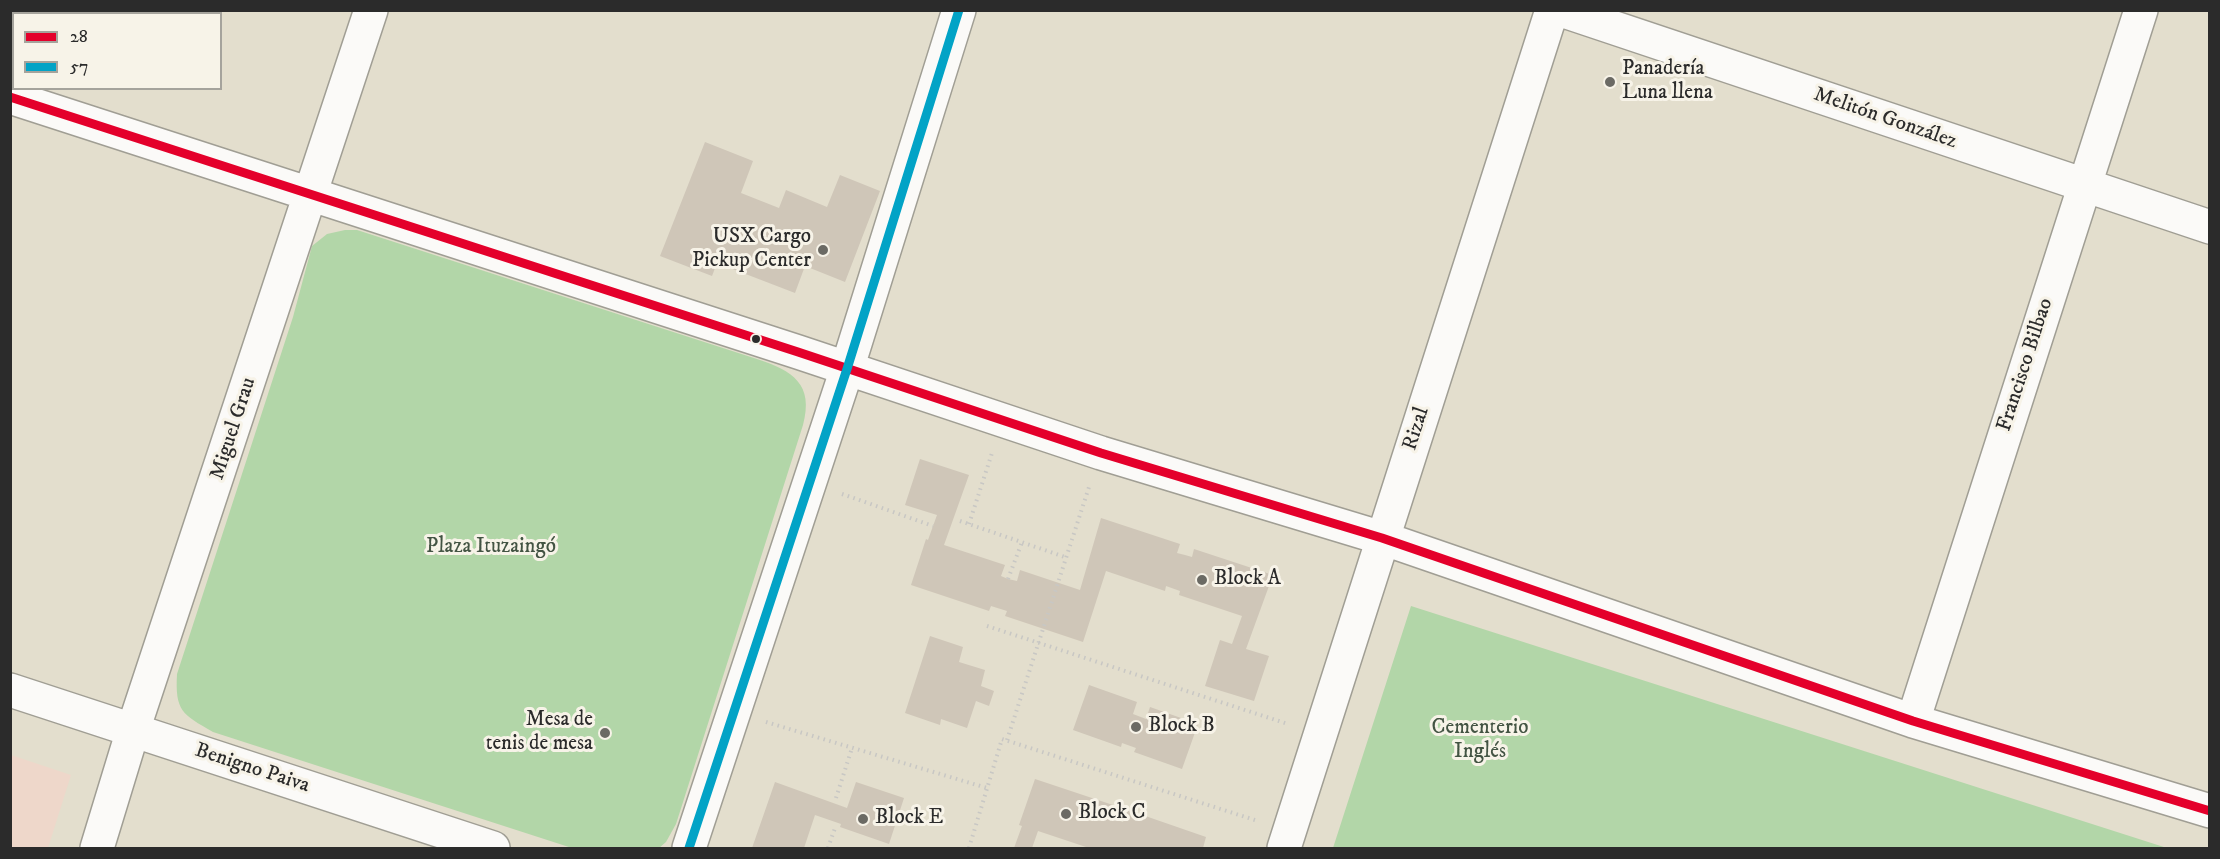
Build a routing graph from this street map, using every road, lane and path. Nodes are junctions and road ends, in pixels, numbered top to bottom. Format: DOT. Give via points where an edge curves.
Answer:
graph roads {
  1 [pos="371,10"];
  2 [pos="959,10"];
  3 [pos="1552,10"];
  4 [pos="1561,10"];
  5 [pos="2141,10"];
  6 [pos="10,97"];
  7 [pos="2083,186"];
  8 [pos="312,194"];
  9 [pos="2210,227"];
  10 [pos="847,369"];
  11 [pos="1003,420"];
  12 [pos="1101,453"];
  13 [pos="810,483"];
  14 [pos="960,521"];
  15 [pos="969,524"];
  16 [pos="933,526"];
  17 [pos="1382,538"];
  18 [pos="1022,542"];
  19 [pos="1065,557"];
  20 [pos="1008,579"];
  21 [pos="987,626"];
  22 [pos="1038,642"];
  23 [pos="10,690"];
  24 [pos="735,713"];
  25 [pos="1913,721"];
  26 [pos="134,730"];
  27 [pos="1320,734"];
  28 [pos="1006,740"];
  29 [pos="852,748"];
  30 [pos="987,788"];
  31 [pos="836,798"];
  32 [pos="2210,811"];
  33 [pos="835,828"];
  34 [pos="1287,840"];
  35 [pos="97,849"];
  36 [pos="494,849"];
  37 [pos="689,849"];
  38 [pos="828,849"];
  39 [pos="969,849"];
  1 -- 8 [label="street, Miguel Grau"];
  2 -- 10 [label="street"];
  3 -- 17 [label="street, Rizal"];
  4 -- 7 [label="street, Melitón González"];
  5 -- 7 [label="street, Francisco Bilbao"];
  6 -- 8 [label="street"];
  7 -- 9 [label="street, Melitón González"];
  7 -- 25 [label="street, Francisco Bilbao"];
  8 -- 10 [label="street"];
  8 -- 26 [label="street, Miguel Grau"];
  10 -- 11 [label="street"];
  10 -- 13 [label="street"];
  11 -- 12 [label="street"];
  11 -- 15 [label="path"];
  12 -- 17 [label="street"];
  12 -- 19 [label="path"];
  13 -- 16 [label="path"];
  13 -- 24 [label="street"];
  14 -- 15 [label="path"];
  15 -- 18 [label="path"];
  17 -- 25 [label="street"];
  17 -- 27 [label="street, Rizal"];
  18 -- 19 [label="path"];
  18 -- 20 [label="path"];
  19 -- 22 [label="path"];
  21 -- 22 [label="path"];
  22 -- 27 [label="path"];
  22 -- 28 [label="path"];
  23 -- 26 [label="street, Benigno Paiva"];
  24 -- 29 [label="path"];
  24 -- 37 [label="street"];
  25 -- 32 [label="street"];
  26 -- 35 [label="street, Miguel Grau"];
  26 -- 36 [label="street, Benigno Paiva"];
  27 -- 34 [label="street, Rizal"];
  28 -- 30 [label="path" via="1002,739"];
  28 -- 34 [label="path"];
  29 -- 30 [label="path"];
  29 -- 31 [label="path"];
  30 -- 39 [label="path"];
  33 -- 38 [label="path"];
}
